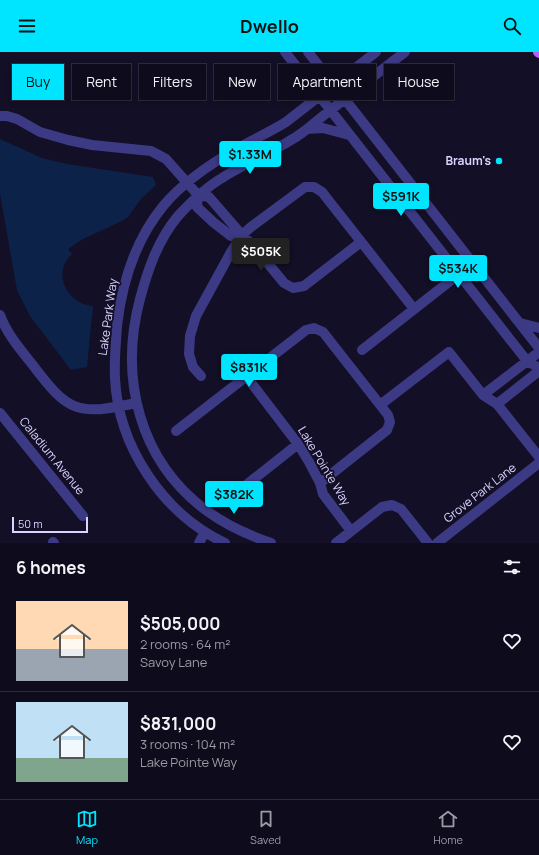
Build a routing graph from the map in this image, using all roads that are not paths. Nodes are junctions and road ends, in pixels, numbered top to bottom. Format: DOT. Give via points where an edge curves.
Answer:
graph roads {
  1 [pos="285,52"];
  2 [pos="308,52"];
  3 [pos="376,52"];
  4 [pos="405,52"];
  5 [pos="294,64"];
  6 [pos="317,64"];
  7 [pos="361,64"];
  8 [pos="376,75"];
  9 [pos="314,100"];
  10 [pos="322,100"];
  11 [pos="344,100"];
  12 [pos="346,100"];
  13 [pos="330,110"];
  14 [pos="0,116"];
  15 [pos="307,129"];
  16 [pos="350,134"];
  17 [pos="187,182"];
  18 [pos="198,196"];
  19 [pos="440,220"];
  20 [pos="425,231"];
  21 [pos="242,235"];
  22 [pos="361,242"];
  23 [pos="459,274"];
  24 [pos="414,310"];
  25 [pos="0,315"];
  26 [pos="520,323"];
  27 [pos="539,328"];
  28 [pos="539,348"];
  29 [pos="362,350"];
  30 [pos="539,352"];
  31 [pos="527,361"];
  32 [pos="539,368"];
  33 [pos="539,371"];
  34 [pos="201,376"];
  35 [pos="246,376"];
  36 [pos="483,395"];
  37 [pos="136,403"];
  38 [pos="497,404"];
  39 [pos="380,405"];
  40 [pos="119,407"];
  41 [pos="0,413"];
  42 [pos="176,431"];
  43 [pos="298,444"];
  44 [pos="539,457"];
  45 [pos="539,464"];
  46 [pos="320,483"];
  47 [pos="231,497"];
  48 [pos="83,516"];
  49 [pos="351,531"];
  50 [pos="205,532"];
  51 [pos="199,543"];
  52 [pos="225,543"];
  53 [pos="271,543"];
  54 [pos="336,543"];
  55 [pos="428,543"];
  56 [pos="437,543"];
  1 -- 5 [label="street"];
  2 -- 6 [label="street"];
  3 -- 7 [label="street, Lake Park Way"];
  4 -- 8 [label="street"];
  9 -- 17 [label="street, Lake Park Way" via="272,131 239,147"];
  10 -- 13 [label="street"];
  11 -- 13 [label="street"];
  12 -- 19 [label="street"];
  13 -- 15 [label="street"];
  13 -- 16 [label="street"];
  14 -- 17 [label="street" via="17,119 40,132 68,140 151,151 166,159"];
  15 -- 16 [label="street" via="323,128"];
  15 -- 18 [label="street" via="293,140 221,178"];
  16 -- 20 [label="street"];
  17 -- 18 [label="street"];
  17 -- 40 [label="street, Lake Park Way" via="165,204 149,226 132,258 119,314 115,352"];
  18 -- 21 [label="street" via="209,197"];
  18 -- 21 [label="street" via="197,207 204,215 231,236"];
  18 -- 37 [label="street" via="167,232 146,275 132,341"];
  19 -- 20 [label="street"];
  19 -- 26 [label="street"];
  20 -- 23 [label="street"];
  21 -- 22 [label="street" via="253,244 284,283 293,288 304,286"];
  21 -- 22 [label="street" via="299,190 310,186 322,192"];
  21 -- 34 [label="street" via="196,316 190,336 189,354 193,367"];
  22 -- 24 [label="street"];
  23 -- 24 [label="street"];
  23 -- 31 [label="street"];
  24 -- 29 [label="street"];
  25 -- 40 [label="street" via="12,339 62,400 89,410"];
  26 -- 27 [label="street"];
  26 -- 28 [label="street"];
  30 -- 31 [label="street"];
  31 -- 32 [label="street"];
  31 -- 36 [label="street"];
  33 -- 38 [label="street"];
  35 -- 39 [label="street" via="306,330 314,328 323,332"];
  35 -- 42 [label="street"];
  35 -- 43 [label="street, Lake Pointe Way"];
  36 -- 38 [label="street"];
  36 -- 39 [label="street" via="449,352"];
  37 -- 40 [label="street"];
  37 -- 53 [label="street" via="154,451 185,492 208,512 245,533"];
  38 -- 44 [label="street"];
  39 -- 46 [label="street" via="390,422 387,430"];
  40 -- 50 [label="street, Lake Park Way" via="129,440 149,476 174,506"];
  41 -- 48 [label="street, Caladium Avenue"];
  43 -- 46 [label="street, Lake Pointe Way"];
  43 -- 47 [label="street"];
  45 -- 56 [label="street, Grove Park Lane"];
  46 -- 49 [label="street, Lake Pointe Way" via="328,503"];
  49 -- 54 [label="street"];
  49 -- 55 [label="street" via="382,507 392,505 401,509"];
  50 -- 51 [label="street"];
  50 -- 52 [label="street, Lake Park Way"];
}
